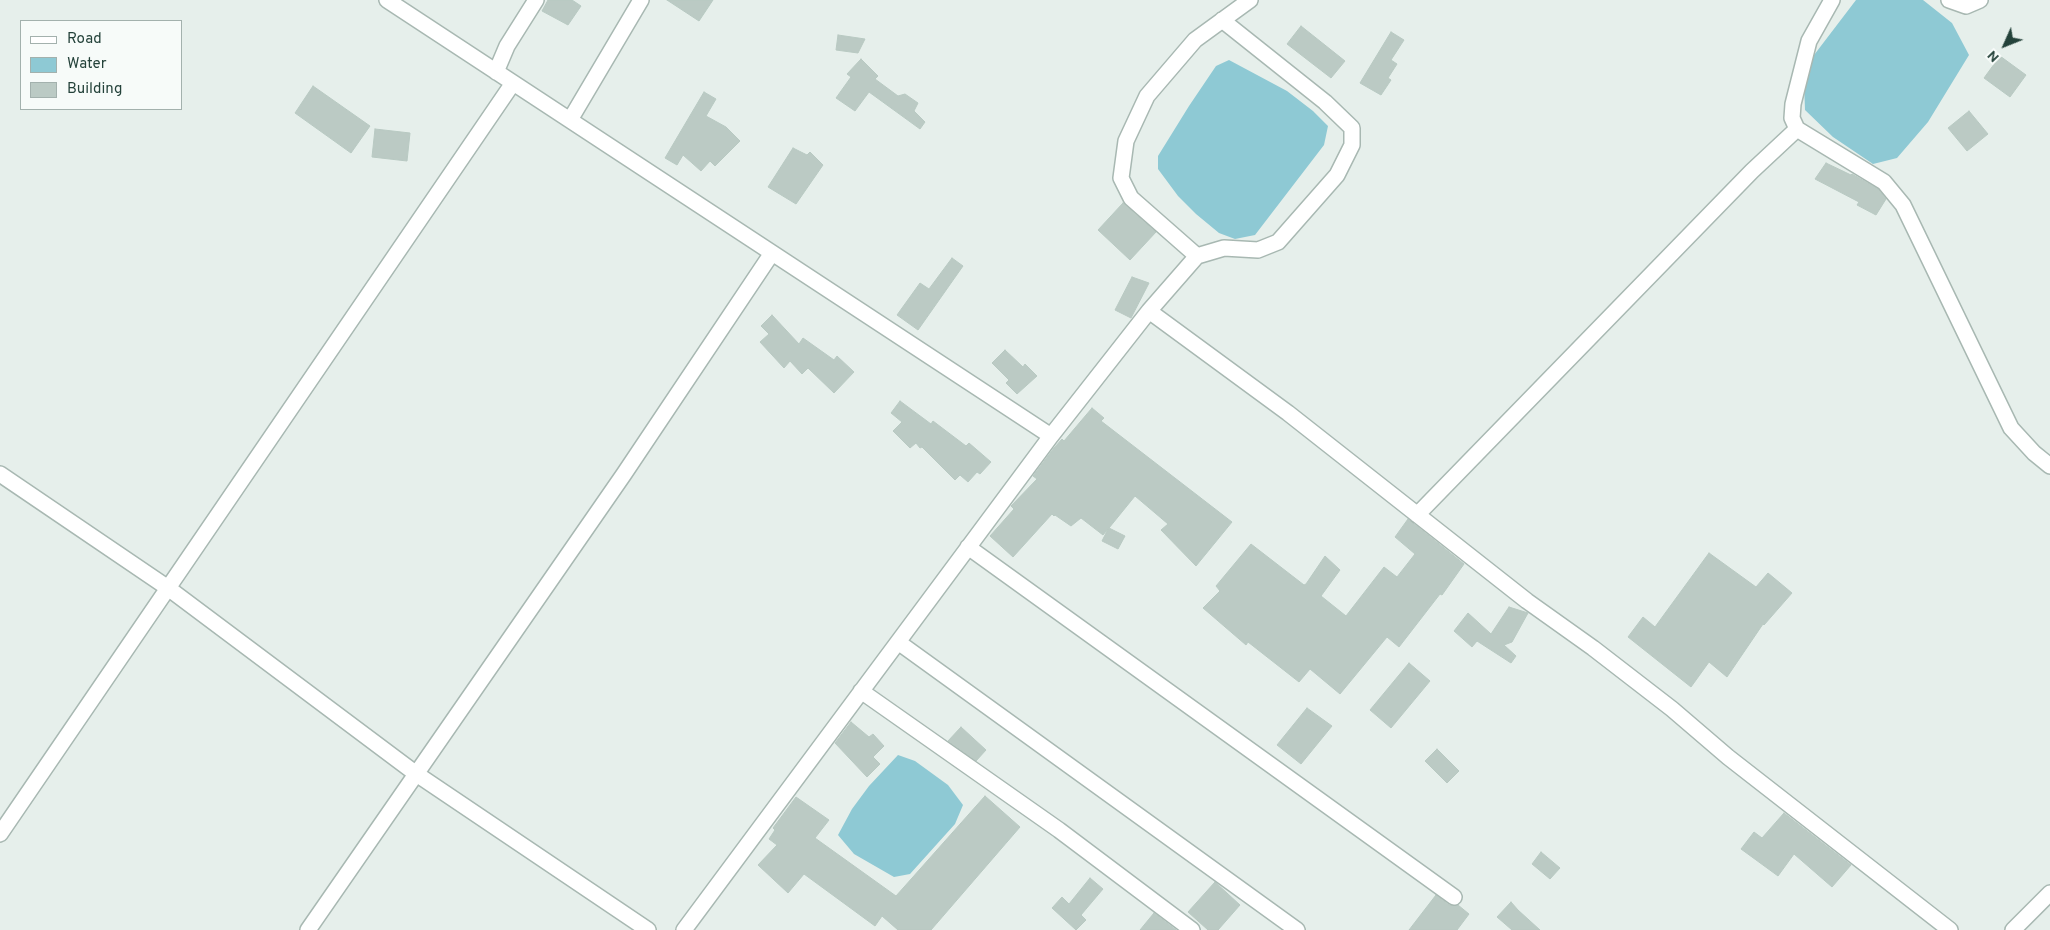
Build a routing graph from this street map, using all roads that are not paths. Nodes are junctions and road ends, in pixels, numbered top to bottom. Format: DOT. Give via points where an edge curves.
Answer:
graph roads {
  1 [pos="387,0"];
  2 [pos="536,0"];
  3 [pos="640,0"];
  4 [pos="1250,0"];
  5 [pos="1832,0"];
  6 [pos="1949,0"];
  7 [pos="1980,0"];
  8 [pos="1222,20"];
  9 [pos="496,72"];
  10 [pos="513,83"];
  11 [pos="570,120"];
  12 [pos="1797,129"];
  13 [pos="772,253"];
  14 [pos="1197,256"];
  15 [pos="1149,311"];
  16 [pos="1051,436"];
  17 [pos="2050,466"];
  18 [pos="0,474"];
  19 [pos="1417,515"];
  20 [pos="968,547"];
  21 [pos="168,588"];
  22 [pos="898,642"];
  23 [pos="861,691"];
  24 [pos="415,773"];
  25 [pos="0,834"];
  26 [pos="2050,893"];
  27 [pos="1454,897"];
  28 [pos="308,930"];
  29 [pos="648,930"];
  30 [pos="684,930"];
  31 [pos="1191,930"];
  32 [pos="1297,930"];
  33 [pos="1950,930"];
  34 [pos="2013,930"];
  1 -- 9 [label="street"];
  2 -- 9 [label="street" via="507,46"];
  3 -- 11 [label="street"];
  4 -- 8 [label="street"];
  5 -- 12 [label="street" via="1809,41 1793,104 1792,118"];
  6 -- 7 [label="street" via="1966,6"];
  8 -- 14 [label="street" via="1195,40 1146,96 1126,141 1121,178 1131,198"];
  8 -- 14 [label="street" via="1325,102 1352,128 1352,145 1337,175 1278,242 1258,250 1224,248"];
  9 -- 10 [label="street"];
  10 -- 11 [label="street"];
  10 -- 21 [label="street"];
  11 -- 13 [label="street"];
  12 -- 17 [label="street" via="1884,182 1903,205 2011,428 2034,454"];
  12 -- 19 [label="street" via="1752,171"];
  13 -- 16 [label="street"];
  13 -- 24 [label="street" via="624,474"];
  14 -- 15 [label="street"];
  15 -- 16 [label="street"];
  15 -- 19 [label="street"];
  16 -- 20 [label="street"];
  18 -- 21 [label="street"];
  19 -- 33 [label="street" via="1672,709 1728,757"];
  20 -- 22 [label="street"];
  20 -- 27 [label="street"];
  21 -- 24 [label="street"];
  21 -- 25 [label="street"];
  22 -- 23 [label="street"];
  22 -- 32 [label="street"];
  23 -- 30 [label="street"];
  23 -- 31 [label="street" via="1059,830"];
  24 -- 28 [label="street"];
  24 -- 29 [label="street"];
  26 -- 34 [label="street"];
}
